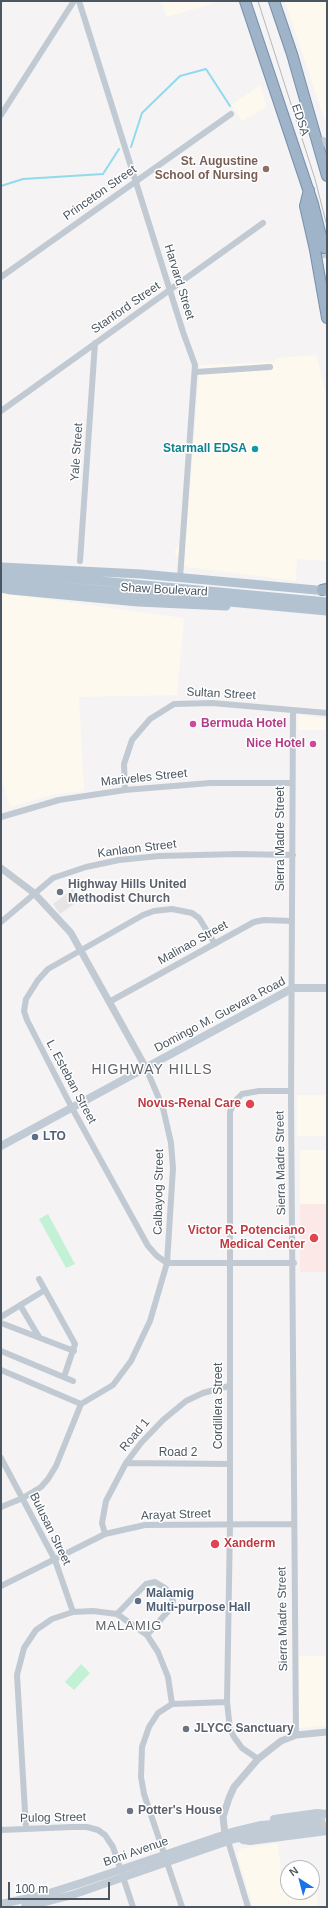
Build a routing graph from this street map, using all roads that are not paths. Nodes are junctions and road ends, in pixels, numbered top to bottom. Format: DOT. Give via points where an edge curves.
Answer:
graph roads {
  1 [pos="74,1"];
  2 [pos="79,1"];
  3 [pos="245,1"];
  4 [pos="274,1"];
  5 [pos="231,114"];
  6 [pos="1,115"];
  7 [pos="313,128"];
  8 [pos="325,142"];
  9 [pos="327,154"];
  10 [pos="327,176"];
  11 [pos="135,181"];
  12 [pos="308,190"];
  13 [pos="263,223"];
  14 [pos="324,248"];
  15 [pos="1,277"];
  16 [pos="171,290"];
  17 [pos="327,318"];
  18 [pos="95,343"];
  19 [pos="270,367"];
  20 [pos="196,372"];
  21 [pos="1,411"];
  22 [pos="80,561"];
  23 [pos="1,567"];
  24 [pos="1,572"];
  25 [pos="169,577"];
  26 [pos="180,578"];
  27 [pos="1,582"];
  28 [pos="260,584"];
  29 [pos="100,586"];
  30 [pos="1,588"];
  31 [pos="325,590"];
  32 [pos="175,592"];
  33 [pos="258,597"];
  34 [pos="167,603"];
  35 [pos="177,603"];
  36 [pos="327,603"];
  37 [pos="257,608"];
  38 [pos="327,611"];
  39 [pos="327,614"];
  40 [pos="293,710"];
  41 [pos="327,713"];
  42 [pos="292,783"];
  43 [pos="125,790"];
  44 [pos="1,817"];
  45 [pos="293,855"];
  46 [pos="1,868"];
  47 [pos="34,892"];
  48 [pos="292,921"];
  49 [pos="1,922"];
  50 [pos="215,944"];
  51 [pos="80,950"];
  52 [pos="293,988"];
  53 [pos="327,988"];
  54 [pos="109,1002"];
  55 [pos="146,1068"];
  56 [pos="291,1091"];
  57 [pos="72,1108"];
  58 [pos="1,1146"];
  59 [pos="167,1263"];
  60 [pos="230,1263"];
  61 [pos="294,1263"];
  62 [pos="39,1280"];
  63 [pos="45,1290"];
  64 [pos="20,1305"];
  65 [pos="1,1317"];
  66 [pos="1,1323"];
  67 [pos="39,1338"];
  68 [pos="1,1351"];
  69 [pos="74,1351"];
  70 [pos="1,1370"];
  71 [pos="64,1377"];
  72 [pos="73,1381"];
  73 [pos="230,1386"];
  74 [pos="81,1404"];
  75 [pos="1,1458"];
  76 [pos="126,1463"];
  77 [pos="230,1464"];
  78 [pos="23,1498"];
  79 [pos="1,1507"];
  80 [pos="230,1524"];
  81 [pos="294,1524"];
  82 [pos="105,1534"];
  83 [pos="55,1560"];
  84 [pos="2,1586"];
  85 [pos="73,1612"];
  86 [pos="117,1614"];
  87 [pos="147,1635"];
  88 [pos="227,1702"];
  89 [pos="172,1704"];
  90 [pos="327,1732"];
  91 [pos="296,1735"];
  92 [pos="258,1759"];
  93 [pos="327,1814"];
  94 [pos="318,1823"];
  95 [pos="26,1829"];
  96 [pos="1,1830"];
  97 [pos="327,1831"];
  98 [pos="230,1836"];
  99 [pos="165,1858"];
  100 [pos="122,1874"];
  101 [pos="1,1904"];
  102 [pos="25,1907"];
  103 [pos="133,1907"];
  104 [pos="182,1907"];
  105 [pos="248,1907"];
  1 -- 6 [label="street"];
  2 -- 11 [label="street, Harvard Street"];
  3 -- 12 [label="highway, EDSA"];
  4 -- 7 [label="highway, EDSA"];
  5 -- 11 [label="street, Princeton Street"];
  7 -- 8 [label="highway"];
  7 -- 10 [label="highway, EDSA"];
  8 -- 9 [label="highway"];
  11 -- 15 [label="street, Princeton Street"];
  11 -- 16 [label="street, Harvard Street"];
  12 -- 14 [label="highway, EDSA"];
  12 -- 17 [label="highway" via="305,206"];
  13 -- 16 [label="street, Stanford Street"];
  16 -- 18 [label="street, Stanford Street"];
  16 -- 20 [label="street, Harvard Street" via="183,332 194,358"];
  18 -- 21 [label="street, Stanford Street"];
  18 -- 22 [label="street, Yale Street"];
  19 -- 20 [label="street"];
  20 -- 26 [label="street, Harvard Street"];
  23 -- 25 [label="main road, Shaw Boulevard"];
  24 -- 29 [label="main road, Shaw Boulevard"];
  25 -- 26 [label="main road, Shaw Boulevard"];
  25 -- 32 [label="main road"];
  26 -- 28 [label="main road, Shaw Boulevard"];
  26 -- 32 [label="main road"];
  27 -- 29 [label="main road, Shaw Boulevard"];
  28 -- 31 [label="main road, Shaw Boulevard"];
  28 -- 33 [label="main road"];
  29 -- 36 [label="main road, Shaw Boulevard, bridge"];
  29 -- 38 [label="main road, Shaw Boulevard, bridge"];
  30 -- 34 [label="main road, Shaw Boulevard"];
  32 -- 33 [label="highway"];
  32 -- 34 [label="main road"];
  32 -- 35 [label="main road"];
  33 -- 36 [label="highway"];
  33 -- 37 [label="main road"];
  34 -- 35 [label="main road, Shaw Boulevard"];
  35 -- 37 [label="main road, Shaw Boulevard"];
  37 -- 39 [label="main road, Shaw Boulevard"];
  40 -- 41 [label="street, Sultan Street"];
  40 -- 42 [label="street, Sierra Madre Street"];
  40 -- 43 [label="street, Sultan Street" via="183,702 168,706 150,718 132,740 124,764"];
  42 -- 43 [label="street, Mariveles Street" via="210,783"];
  42 -- 45 [label="street, Sierra Madre Street"];
  43 -- 44 [label="street, Mariveles Street" via="59,800"];
  45 -- 47 [label="street, Kanlaon Street" via="200,854 119,860 53,878"];
  45 -- 48 [label="street, Sierra Madre Street"];
  46 -- 47 [label="street, Calbayog Street"];
  47 -- 49 [label="street, Kanlaon Street"];
  47 -- 51 [label="street, Calbayog Street" via="71,933"];
  48 -- 50 [label="street, Malinao Street" via="254,922"];
  48 -- 52 [label="street, Sierra Madre Street"];
  50 -- 51 [label="street, L. Esteban Street" via="199,918 192,913 172,908 143,915"];
  50 -- 54 [label="street, Malinao Street"];
  51 -- 54 [label="street, Calbayog Street"];
  51 -- 57 [label="street, L. Esteban Street" via="48,969 26,999 24,1011"];
  52 -- 53 [label="main road, Domingo M. Guevara Road"];
  52 -- 55 [label="main road, Domingo M. Guevara Road"];
  52 -- 56 [label="street, Sierra Madre Street"];
  54 -- 55 [label="street, Calbayog Street"];
  55 -- 57 [label="main road, Domingo M. Guevara Road"];
  55 -- 59 [label="street, Calbayog Street" via="163,1108 171,1143 173,1168"];
  56 -- 60 [label="street, Cordillera Street" via="242,1094 234,1102 230,1112"];
  56 -- 61 [label="street, Sierra Madre Street"];
  57 -- 58 [label="main road, Domingo M. Guevara Road"];
  57 -- 59 [label="street, L. Esteban Street" via="148,1246"];
  59 -- 60 [label="street"];
  59 -- 74 [label="street, Calbayog Street" via="148,1327 131,1361 113,1385"];
  60 -- 61 [label="street"];
  60 -- 73 [label="street, Cordillera Street"];
  61 -- 81 [label="street, Sierra Madre Street"];
  62 -- 63 [label="street"];
  63 -- 64 [label="street"];
  63 -- 69 [label="street" via="74,1340"];
  64 -- 65 [label="street"];
  64 -- 67 [label="street"];
  66 -- 67 [label="street"];
  67 -- 69 [label="street"];
  68 -- 71 [label="street"];
  69 -- 71 [label="street"];
  70 -- 74 [label="street"];
  71 -- 72 [label="street"];
  73 -- 76 [label="street, Road 1" via="203,1393 174,1410 153,1429"];
  73 -- 77 [label="street, Cordillera Street"];
  74 -- 78 [label="street" via="56,1466 48,1479 41,1487"];
  75 -- 78 [label="street, Bulusan Street"];
  76 -- 77 [label="street, Road 2"];
  76 -- 82 [label="street, Road 1" via="106,1501 102,1523"];
  77 -- 80 [label="street, Cordillera Street"];
  78 -- 79 [label="street"];
  78 -- 83 [label="street, Bulusan Street"];
  80 -- 81 [label="street, Arayat Street"];
  80 -- 82 [label="street, Arayat Street" via="145,1525"];
  80 -- 88 [label="street, Cordillera Street"];
  81 -- 91 [label="street, Sierra Madre Street"];
  82 -- 83 [label="street, Arayat Street"];
  83 -- 84 [label="street, Arayat Street"];
  83 -- 85 [label="street, Bulusan Street"];
  85 -- 86 [label="street"];
  85 -- 95 [label="street" via="52,1619 36,1630 26,1644 18,1666"];
  86 -- 87 [label="street"];
  86 -- 87 [label="street" via="146,1584 155,1582 165,1588 173,1601 170,1609"];
  87 -- 89 [label="street" via="165,1667"];
  88 -- 89 [label="street"];
  88 -- 92 [label="street, Cordillera Street" via="230,1729 234,1737 242,1748"];
  89 -- 99 [label="street" via="158,1713 150,1727 142,1747 141,1760 144,1794"];
  90 -- 91 [label="street"];
  91 -- 92 [label="street" via="281,1741"];
  92 -- 98 [label="street" via="242,1777 229,1798 223,1817"];
  93 -- 98 [label="main road, Boni Avenue" via="317,1813 248,1822"];
  94 -- 98 [label="main road, Boni Avenue" via="261,1825"];
  95 -- 96 [label="street, Pulog Street"];
  95 -- 100 [label="street, Pulog Street" via="87,1827 98,1830 113,1847"];
  97 -- 98 [label="main road, Boni Avenue" via="250,1841"];
  98 -- 99 [label="main road, Boni Avenue"];
  98 -- 105 [label="street"];
  99 -- 100 [label="main road, Boni Avenue"];
  99 -- 104 [label="street"];
  100 -- 101 [label="main road, Boni Avenue"];
  100 -- 102 [label="main road, Boni Avenue" via="72,1895"];
  100 -- 103 [label="street, Pulog Street"];
}
